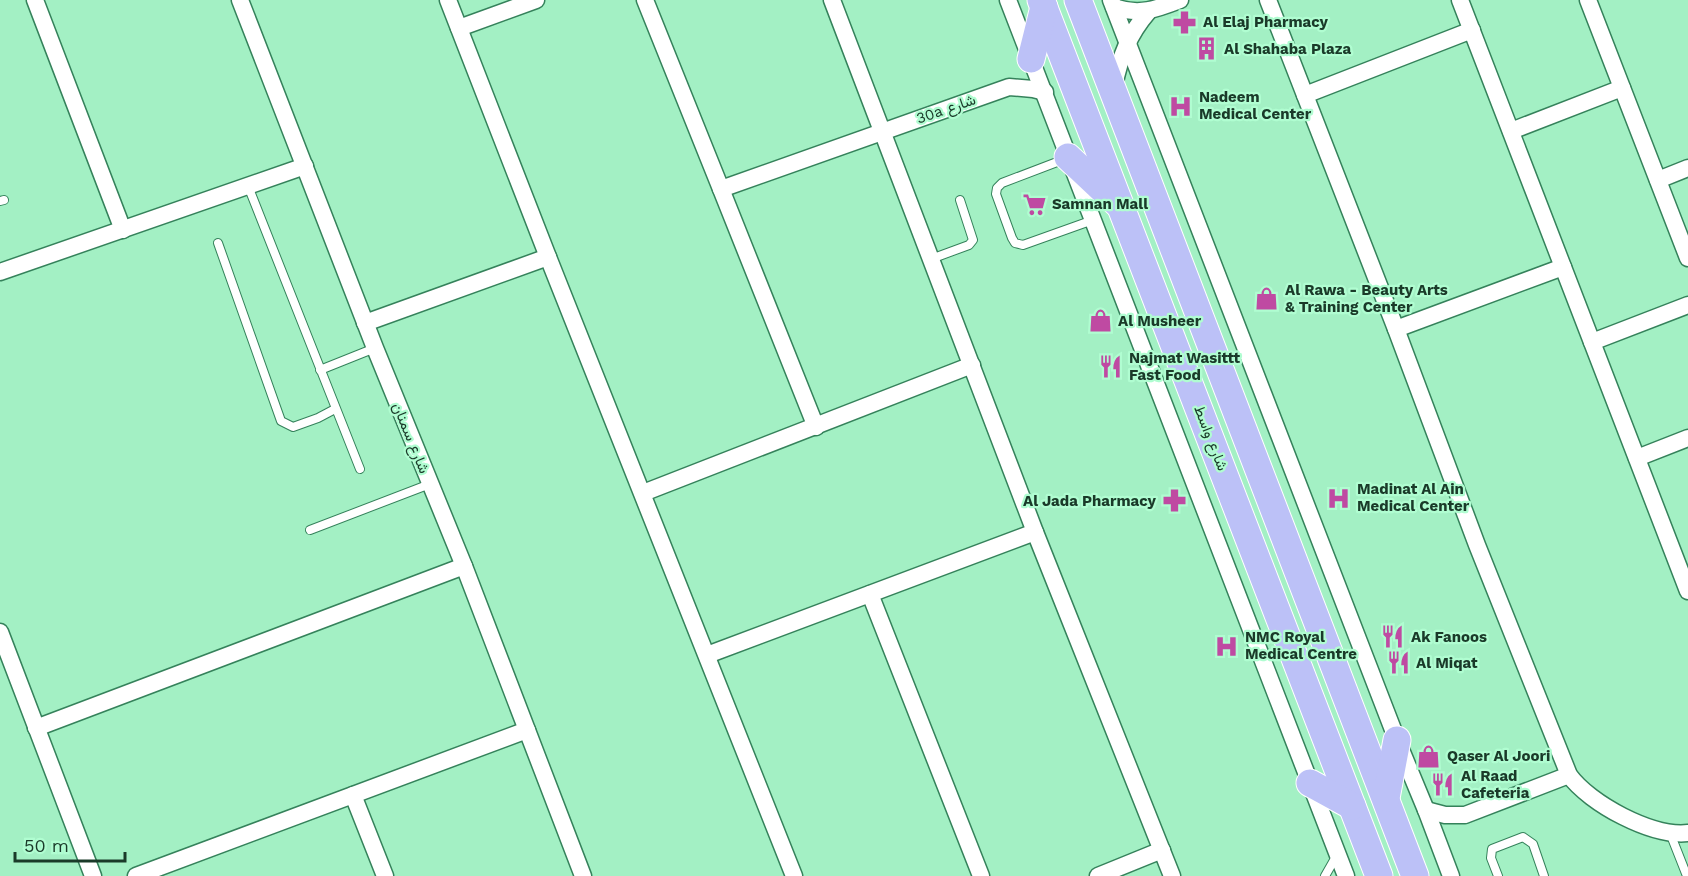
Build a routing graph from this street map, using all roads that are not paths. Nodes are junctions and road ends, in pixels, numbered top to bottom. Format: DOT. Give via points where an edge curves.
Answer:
graph roads {
  1 [pos="35,0"];
  2 [pos="240,0"];
  3 [pos="448,0"];
  4 [pos="536,0"];
  5 [pos="645,0"];
  6 [pos="832,0"];
  7 [pos="1008,0"];
  8 [pos="1078,0"];
  9 [pos="1180,0"];
  10 [pos="1268,0"];
  11 [pos="1460,0"];
  12 [pos="1589,0"];
  13 [pos="1113,3"];
  14 [pos="1042,4"];
  15 [pos="1148,12"];
  16 [pos="459,28"];
  17 [pos="1472,30"];
  18 [pos="1128,41"];
  19 [pos="1031,58"];
  20 [pos="1009,87"];
  21 [pos="1622,88"];
  22 [pos="1113,90"];
  23 [pos="1045,92"];
  24 [pos="1305,95"];
  25 [pos="1511,131"];
  26 [pos="882,132"];
  27 [pos="1101,152"];
  28 [pos="1068,158"];
  29 [pos="305,166"];
  30 [pos="1688,168"];
  31 [pos="1658,180"];
  32 [pos="248,186"];
  33 [pos="721,189"];
  34 [pos="960,200"];
  35 [pos="1123,210"];
  36 [pos="1093,220"];
  37 [pos="123,230"];
  38 [pos="218,243"];
  39 [pos="548,257"];
  40 [pos="1688,258"];
  41 [pos="931,260"];
  42 [pos="1563,267"];
  43 [pos="0,272"];
  44 [pos="1183,272"];
  45 [pos="1688,305"];
  46 [pos="365,323"];
  47 [pos="1396,329"];
  48 [pos="1592,342"];
  49 [pos="375,348"];
  50 [pos="972,365"];
  51 [pos="320,370"];
  52 [pos="335,409"];
  53 [pos="816,427"];
  54 [pos="1688,438"];
  55 [pos="1637,458"];
  56 [pos="360,469"];
  57 [pos="430,484"];
  58 [pos="643,493"];
  59 [pos="310,530"];
  60 [pos="1035,531"];
  61 [pos="464,566"];
  62 [pos="1685,572"];
  63 [pos="1688,591"];
  64 [pos="870,594"];
  65 [pos="0,632"];
  66 [pos="707,655"];
  67 [pos="6,663"];
  68 [pos="36,728"];
  69 [pos="526,730"];
  70 [pos="1397,740"];
  71 [pos="1569,775"];
  72 [pos="1310,783"];
  73 [pos="353,795"];
  74 [pos="1386,799"];
  75 [pos="1352,806"];
  76 [pos="1426,810"];
  77 [pos="1465,815"];
  78 [pos="1670,833"];
  79 [pos="1688,833"];
  80 [pos="1440,844"];
  81 [pos="1162,850"];
  82 [pos="1338,855"];
  83 [pos="93,876"];
  84 [pos="136,876"];
  85 [pos="385,876"];
  86 [pos="583,876"];
  87 [pos="794,876"];
  88 [pos="981,876"];
  89 [pos="1098,876"];
  90 [pos="1172,876"];
  91 [pos="1325,876"];
  92 [pos="1347,876"];
  93 [pos="1379,876"];
  94 [pos="1415,876"];
  95 [pos="1451,876"];
  96 [pos="1498,876"];
  97 [pos="1544,876"];
  98 [pos="1687,876"];
  1 -- 37 [label="street"];
  2 -- 29 [label="street, شارع سمنان"];
  3 -- 16 [label="street"];
  4 -- 16 [label="street"];
  5 -- 33 [label="street"];
  6 -- 26 [label="street"];
  7 -- 19 [label="street"];
  8 -- 22 [label="main road"];
  9 -- 15 [label="street"];
  10 -- 24 [label="street"];
  11 -- 17 [label="street"];
  12 -- 21 [label="street"];
  13 -- 15 [label="street" via="1125,11"];
  13 -- 18 [label="street"];
  14 -- 19 [label="main road"];
  14 -- 27 [label="main road, شارع واسط"];
  15 -- 18 [label="street"];
  16 -- 39 [label="street"];
  17 -- 24 [label="street"];
  17 -- 25 [label="street"];
  18 -- 22 [label="street"];
  18 -- 70 [label="street"];
  19 -- 20 [label="street"];
  19 -- 23 [label="street"];
  20 -- 23 [label="street, 30a شارع"];
  20 -- 26 [label="street, 30a شارع"];
  21 -- 25 [label="street"];
  21 -- 31 [label="street"];
  22 -- 44 [label="main road"];
  23 -- 28 [label="street"];
  24 -- 47 [label="street"];
  25 -- 42 [label="street"];
  26 -- 33 [label="street, 30a شارع"];
  26 -- 41 [label="street"];
  27 -- 35 [label="main road, شارع واسط"];
  27 -- 44 [label="main road" via="1127,176 1165,276 1173,280"];
  28 -- 35 [label="main road"];
  28 -- 36 [label="street"];
  28 -- 36 [label="lane" via="997,188 1012,238 1023,245"];
  29 -- 32 [label="street"];
  29 -- 46 [label="street, شارع سمنان"];
  30 -- 31 [label="street"];
  31 -- 40 [label="street"];
  32 -- 37 [label="street"];
  32 -- 51 [label="lane"];
  33 -- 53 [label="street"];
  34 -- 41 [label="lane" via="973,240"];
  35 -- 75 [label="main road, شارع واسط"];
  36 -- 72 [label="street"];
  37 -- 43 [label="street"];
  38 -- 52 [label="lane" via="281,421 293,428"];
  39 -- 46 [label="street"];
  39 -- 58 [label="street"];
  41 -- 50 [label="street"];
  42 -- 47 [label="street"];
  42 -- 48 [label="street"];
  44 -- 74 [label="main road"];
  45 -- 48 [label="street"];
  46 -- 49 [label="street, شارع سمنان"];
  47 -- 71 [label="street"];
  48 -- 55 [label="street"];
  49 -- 51 [label="lane"];
  49 -- 57 [label="street, شارع سمنان"];
  50 -- 53 [label="street"];
  50 -- 60 [label="street"];
  51 -- 52 [label="lane"];
  52 -- 56 [label="lane"];
  53 -- 58 [label="street"];
  54 -- 55 [label="street"];
  55 -- 62 [label="street"];
  57 -- 59 [label="lane"];
  57 -- 61 [label="street, شارع سمنان"];
  58 -- 66 [label="street"];
  60 -- 64 [label="street"];
  60 -- 81 [label="street"];
  61 -- 68 [label="street"];
  61 -- 69 [label="street, شارع سمنان"];
  62 -- 63 [label="street"];
  64 -- 66 [label="street"];
  64 -- 88 [label="street"];
  65 -- 67 [label="street"];
  66 -- 87 [label="street"];
  67 -- 68 [label="street"];
  68 -- 83 [label="street"];
  69 -- 73 [label="street"];
  69 -- 86 [label="street, شارع سمنان"];
  70 -- 74 [label="main road"];
  70 -- 76 [label="street"];
  71 -- 77 [label="street"];
  71 -- 78 [label="street" via="1593,800"];
  72 -- 75 [label="main road"];
  72 -- 82 [label="street"];
  73 -- 84 [label="street"];
  73 -- 85 [label="street"];
  74 -- 94 [label="main road"];
  75 -- 93 [label="main road, شارع واسط"];
  76 -- 77 [label="street"];
  76 -- 80 [label="street"];
  77 -- 80 [label="street"];
  78 -- 79 [label="street"];
  78 -- 98 [label="lane"];
  80 -- 95 [label="street"];
  81 -- 89 [label="street"];
  81 -- 90 [label="street"];
  82 -- 91 [label="lane"];
  82 -- 92 [label="street"];
  96 -- 97 [label="lane" via="1492,849 1523,837 1533,844"];
}
